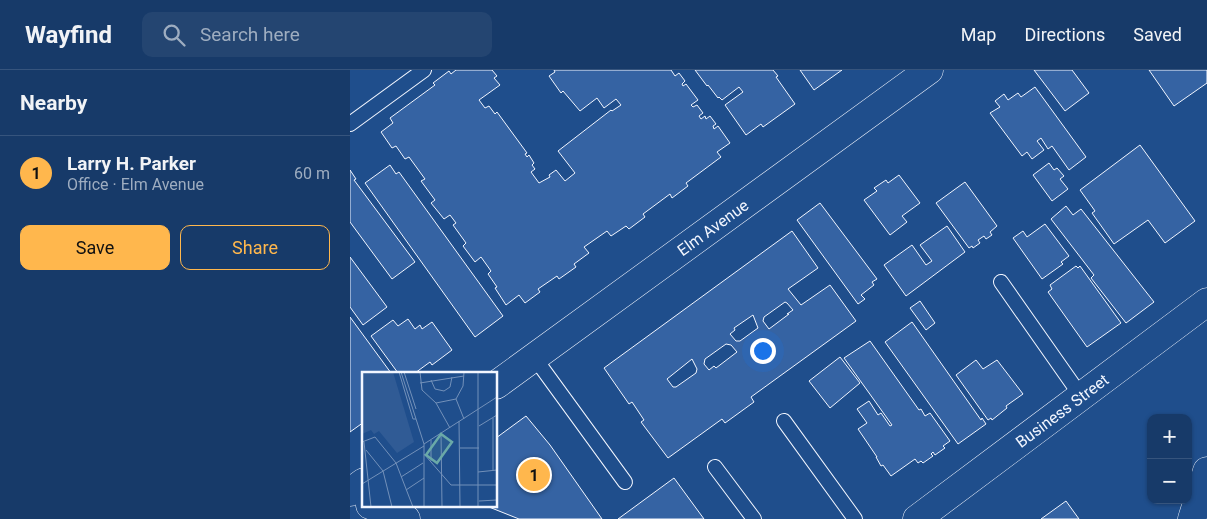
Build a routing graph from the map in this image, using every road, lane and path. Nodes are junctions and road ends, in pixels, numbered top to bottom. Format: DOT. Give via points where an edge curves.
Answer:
graph roads {
  1 [pos="424,70"];
  2 [pos="929,70"];
  3 [pos="350,124"];
  4 [pos="1001,282"];
  5 [pos="1207,302"];
  6 [pos="534,357"];
  7 [pos="498,384"];
  8 [pos="1081,396"];
  9 [pos="784,422"];
  10 [pos="715,467"];
  11 [pos="1207,471"];
  12 [pos="625,482"];
  13 [pos="362,483"];
  14 [pos="350,492"];
  15 [pos="350,498"];
  16 [pos="362,502"];
  17 [pos="373,506"];
  18 [pos="406,519"];
  19 [pos="754,519"];
  20 [pos="855,519"];
  21 [pos="917,519"];
  22 [pos="1192,519"];
  1 -- 3 [label="lane"];
  2 -- 6 [label="street, Elm Avenue"];
  4 -- 8 [label="lane"];
  5 -- 8 [label="street, Business Street"];
  6 -- 7 [label="street, Elm Avenue"];
  6 -- 12 [label="lane"];
  8 -- 21 [label="street, Business Street"];
  9 -- 20 [label="lane"];
  10 -- 19 [label="lane"];
  11 -- 22 [label="street"];
  13 -- 14 [label="street"];
  15 -- 16 [label="street"];
  17 -- 18 [label="street"];
}
